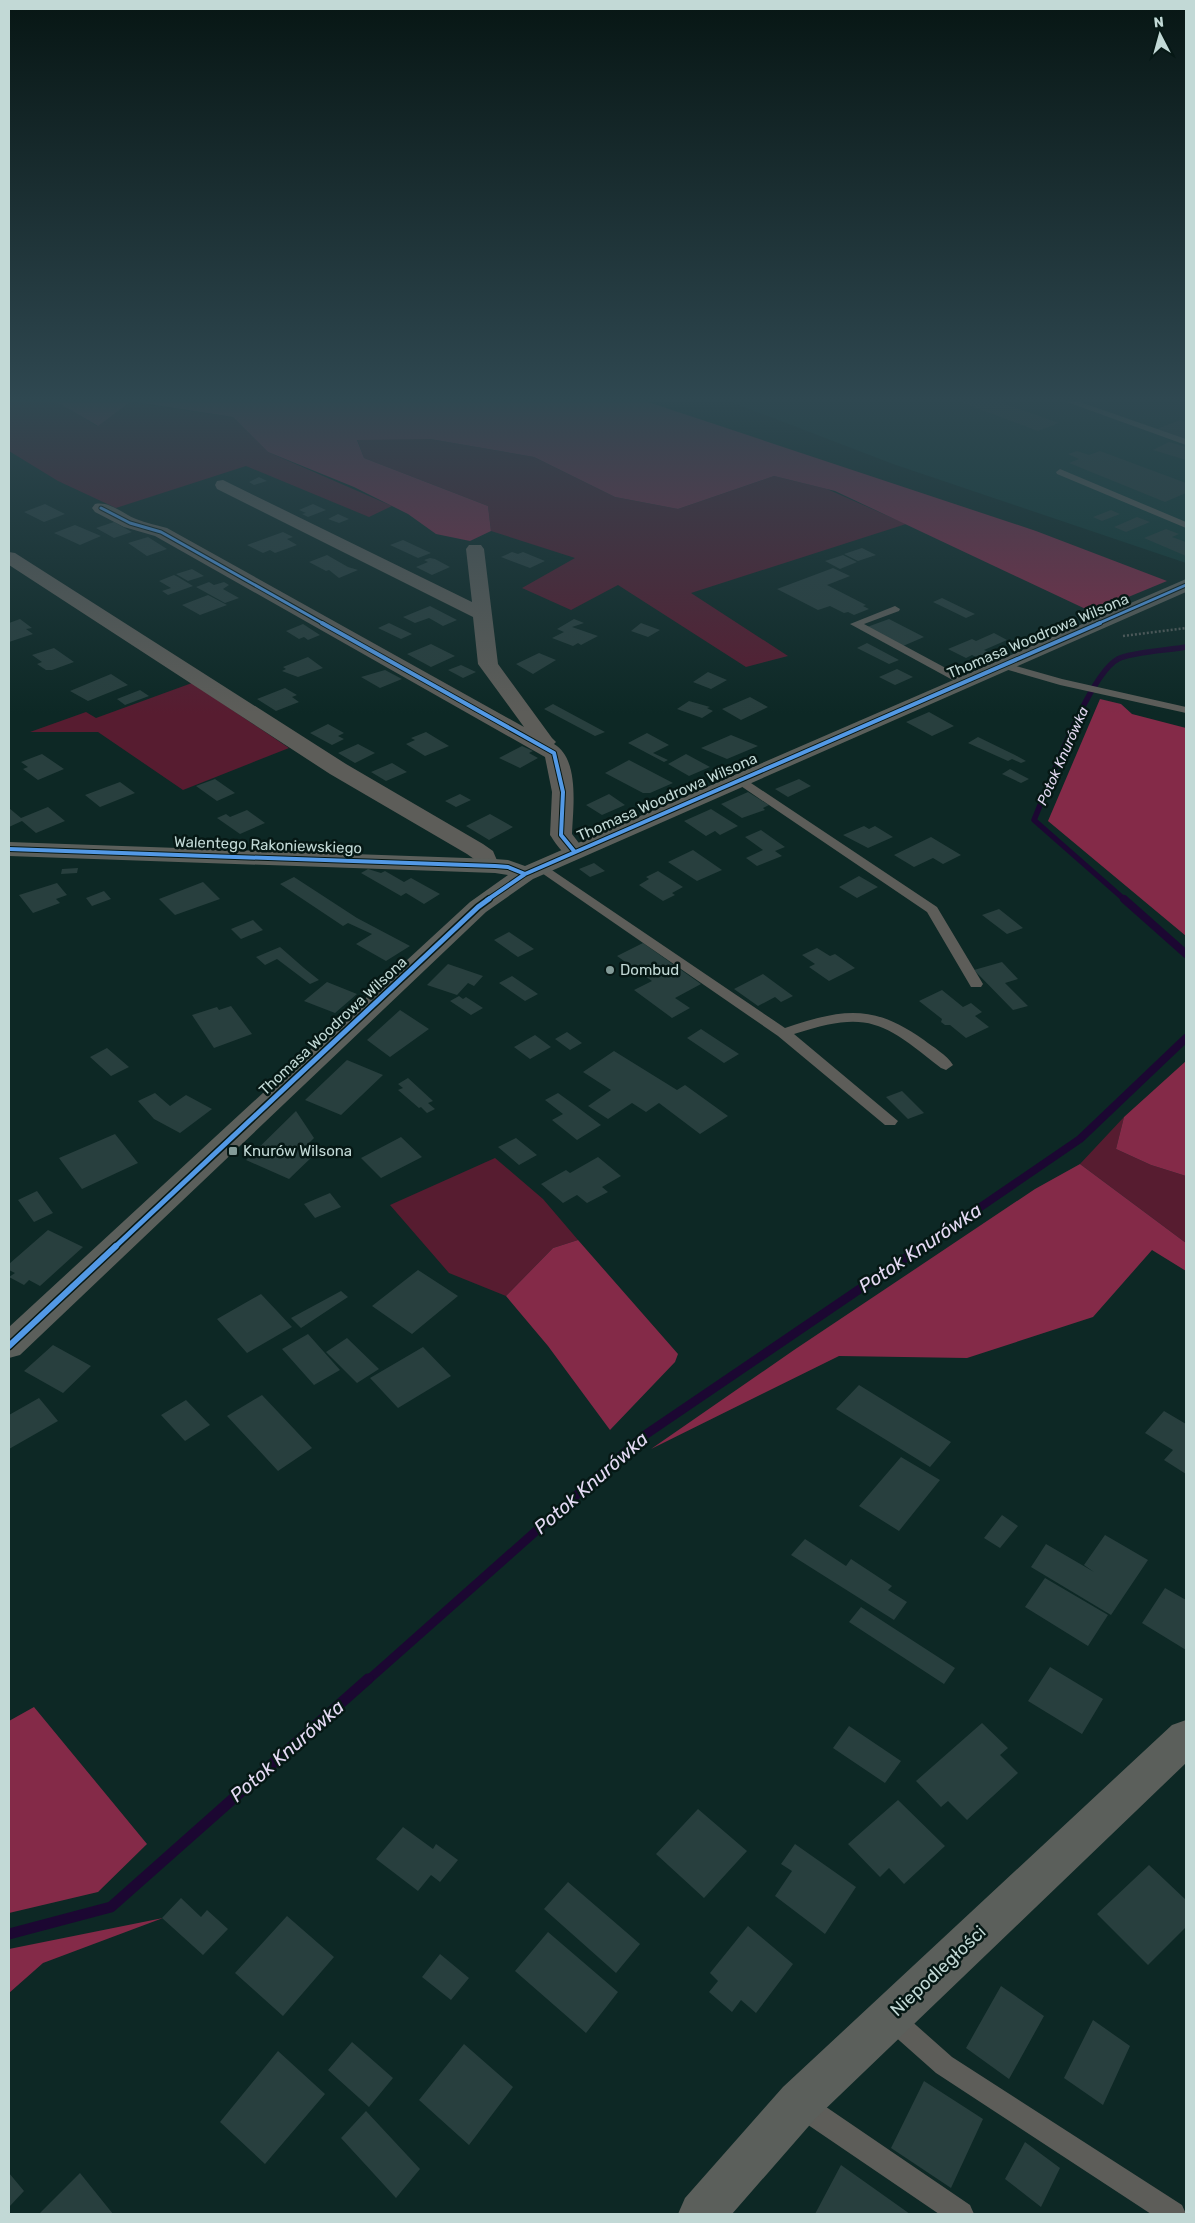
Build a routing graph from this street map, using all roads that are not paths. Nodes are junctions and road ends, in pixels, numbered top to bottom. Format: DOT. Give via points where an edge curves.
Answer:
graph roads {
  1 [pos="264,506"];
  2 [pos="1141,506"];
  3 [pos="101,508"];
  4 [pos="1186,512"];
  5 [pos="1171,518"];
  6 [pos="1186,525"];
  7 [pos="475,549"];
  8 [pos="9,557"];
  9 [pos="1186,585"];
  10 [pos="895,608"];
  11 [pos="481,614"];
  12 [pos="1002,665"];
  13 [pos="964,682"];
  14 [pos="1186,710"];
  15 [pos="554,753"];
  16 [pos="740,779"];
  17 [pos="9,849"];
  18 [pos="574,851"];
  19 [pos="487,865"];
  20 [pos="533,870"];
  21 [pos="976,984"];
  22 [pos="783,1033"];
  23 [pos="946,1065"];
  24 [pos="890,1121"];
  25 [pos="9,1346"];
  26 [pos="1186,1738"];
  27 [pos="890,2017"];
  28 [pos="799,2103"];
  29 [pos="705,2213"];
  30 [pos="961,2214"];
  31 [pos="1173,2214"];
  1 -- 11 [label="street"];
  2 -- 5 [label="lane"];
  3 -- 15 [label="street" via="130,523 161,532"];
  4 -- 5 [label="lane"];
  5 -- 6 [label="lane"];
  7 -- 11 [label="street"];
  8 -- 19 [label="street" via="330,764 475,849 485,856"];
  9 -- 12 [label="street, Thomasa Woodrowa Wilsona"];
  10 -- 13 [label="lane" via="855,624"];
  11 -- 15 [label="street" via="488,664"];
  12 -- 13 [label="street, Thomasa Woodrowa Wilsona"];
  12 -- 14 [label="lane"];
  13 -- 16 [label="street, Thomasa Woodrowa Wilsona"];
  15 -- 18 [label="street" via="563,792 561,834"];
  16 -- 18 [label="street, Thomasa Woodrowa Wilsona"];
  16 -- 21 [label="lane" via="932,910"];
  17 -- 19 [label="street, Walentego Rakoniewskiego"];
  18 -- 20 [label="street, Thomasa Woodrowa Wilsona"];
  19 -- 20 [label="street, Walentego Rakoniewskiego"];
  20 -- 22 [label="lane"];
  20 -- 25 [label="street, Thomasa Woodrowa Wilsona" via="478,907"];
  22 -- 23 [label="lane" via="834,1018 863,1016 911,1037"];
  22 -- 24 [label="lane"];
  26 -- 27 [label="street, Niepodległości"];
  27 -- 28 [label="street, Niepodległości"];
  27 -- 31 [label="lane" via="944,2065"];
  28 -- 29 [label="street, Niepodległości"];
  28 -- 30 [label="lane"];
}
